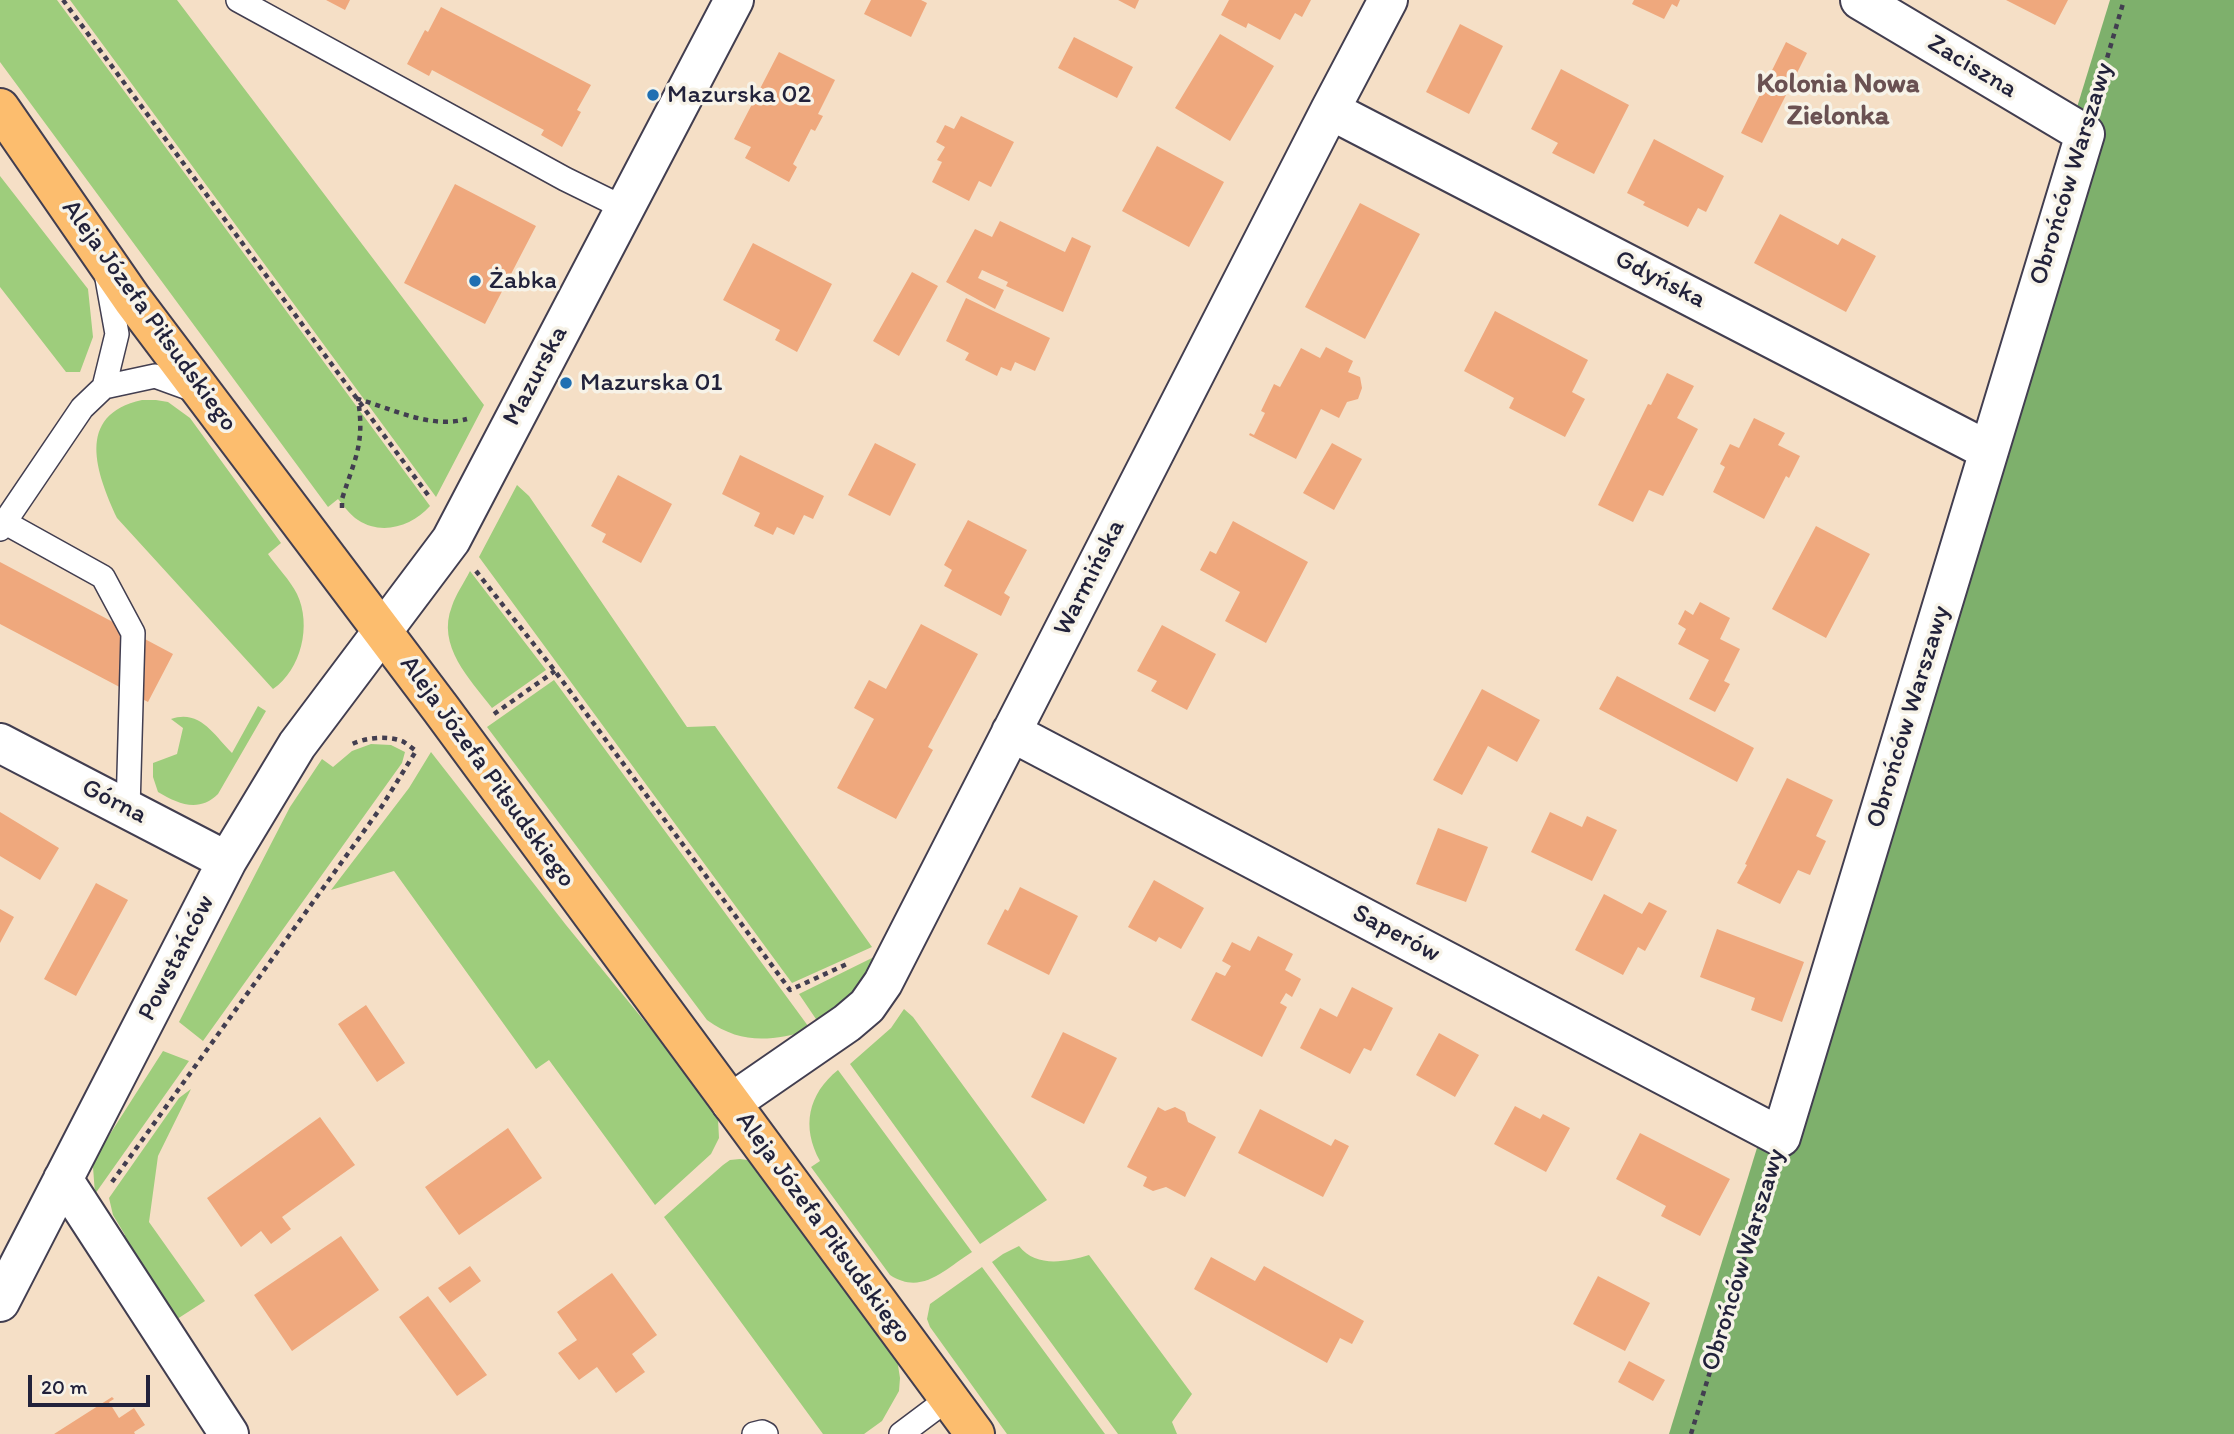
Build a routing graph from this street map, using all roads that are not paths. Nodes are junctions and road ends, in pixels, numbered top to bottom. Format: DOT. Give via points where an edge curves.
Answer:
graph roads {
  1 [pos="238,0"];
  2 [pos="734,0"];
  3 [pos="1388,0"];
  4 [pos="1860,0"];
  5 [pos="0,108"];
  6 [pos="1330,110"];
  7 [pos="2085,134"];
  8 [pos="624,208"];
  9 [pos="103,256"];
  10 [pos="104,387"];
  11 [pos="205,394"];
  12 [pos="1989,451"];
  13 [pos="2,525"];
  14 [pos="383,632"];
  15 [pos="1011,732"];
  16 [pos="0,743"];
  17 [pos="128,809"];
  18 [pos="227,861"];
  19 [pos="731,1103"];
  20 [pos="1781,1137"];
  21 [pos="63,1179"];
  22 [pos="0,1302"];
  23 [pos="949,1398"];
  24 [pos="229,1434"];
  25 [pos="754,1434"];
  26 [pos="766,1434"];
  27 [pos="901,1434"];
  28 [pos="975,1434"];
  1 -- 8 [label="lane"];
  2 -- 8 [label="street, Mazurska"];
  3 -- 6 [label="street, Warmińska"];
  4 -- 7 [label="street, Zaciszna"];
  5 -- 9 [label="main road, Aleja Józefa Piłsudskiego"];
  6 -- 12 [label="street, Gdyńska"];
  6 -- 15 [label="street, Warmińska"];
  7 -- 12 [label="street, Obrońców Warszawy"];
  8 -- 14 [label="street, Mazurska" via="452,540"];
  9 -- 10 [label="lane" via="117,334"];
  9 -- 11 [label="main road, Aleja Józefa Piłsudskiego"];
  10 -- 11 [label="lane" via="155,376"];
  10 -- 13 [label="lane" via="82,408"];
  11 -- 14 [label="main road, Aleja Józefa Piłsudskiego"];
  12 -- 20 [label="street, Obrońców Warszawy"];
  13 -- 17 [label="lane" via="103,576 133,633"];
  14 -- 18 [label="street, Powstańców" via="297,745"];
  14 -- 19 [label="main road, Aleja Józefa Piłsudskiego"];
  15 -- 19 [label="street, Warmińska" via="867,1006"];
  15 -- 20 [label="street, Saperów"];
  16 -- 17 [label="street, Górna"];
  17 -- 18 [label="street, Górna"];
  18 -- 21 [label="street, Powstańców"];
  19 -- 23 [label="main road, Aleja Józefa Piłsudskiego"];
  21 -- 22 [label="street, Powstańców"];
  21 -- 24 [label="street"];
  23 -- 27 [label="lane"];
  23 -- 28 [label="main road, Aleja Józefa Piłsudskiego"];
  25 -- 26 [label="lane"];
}
